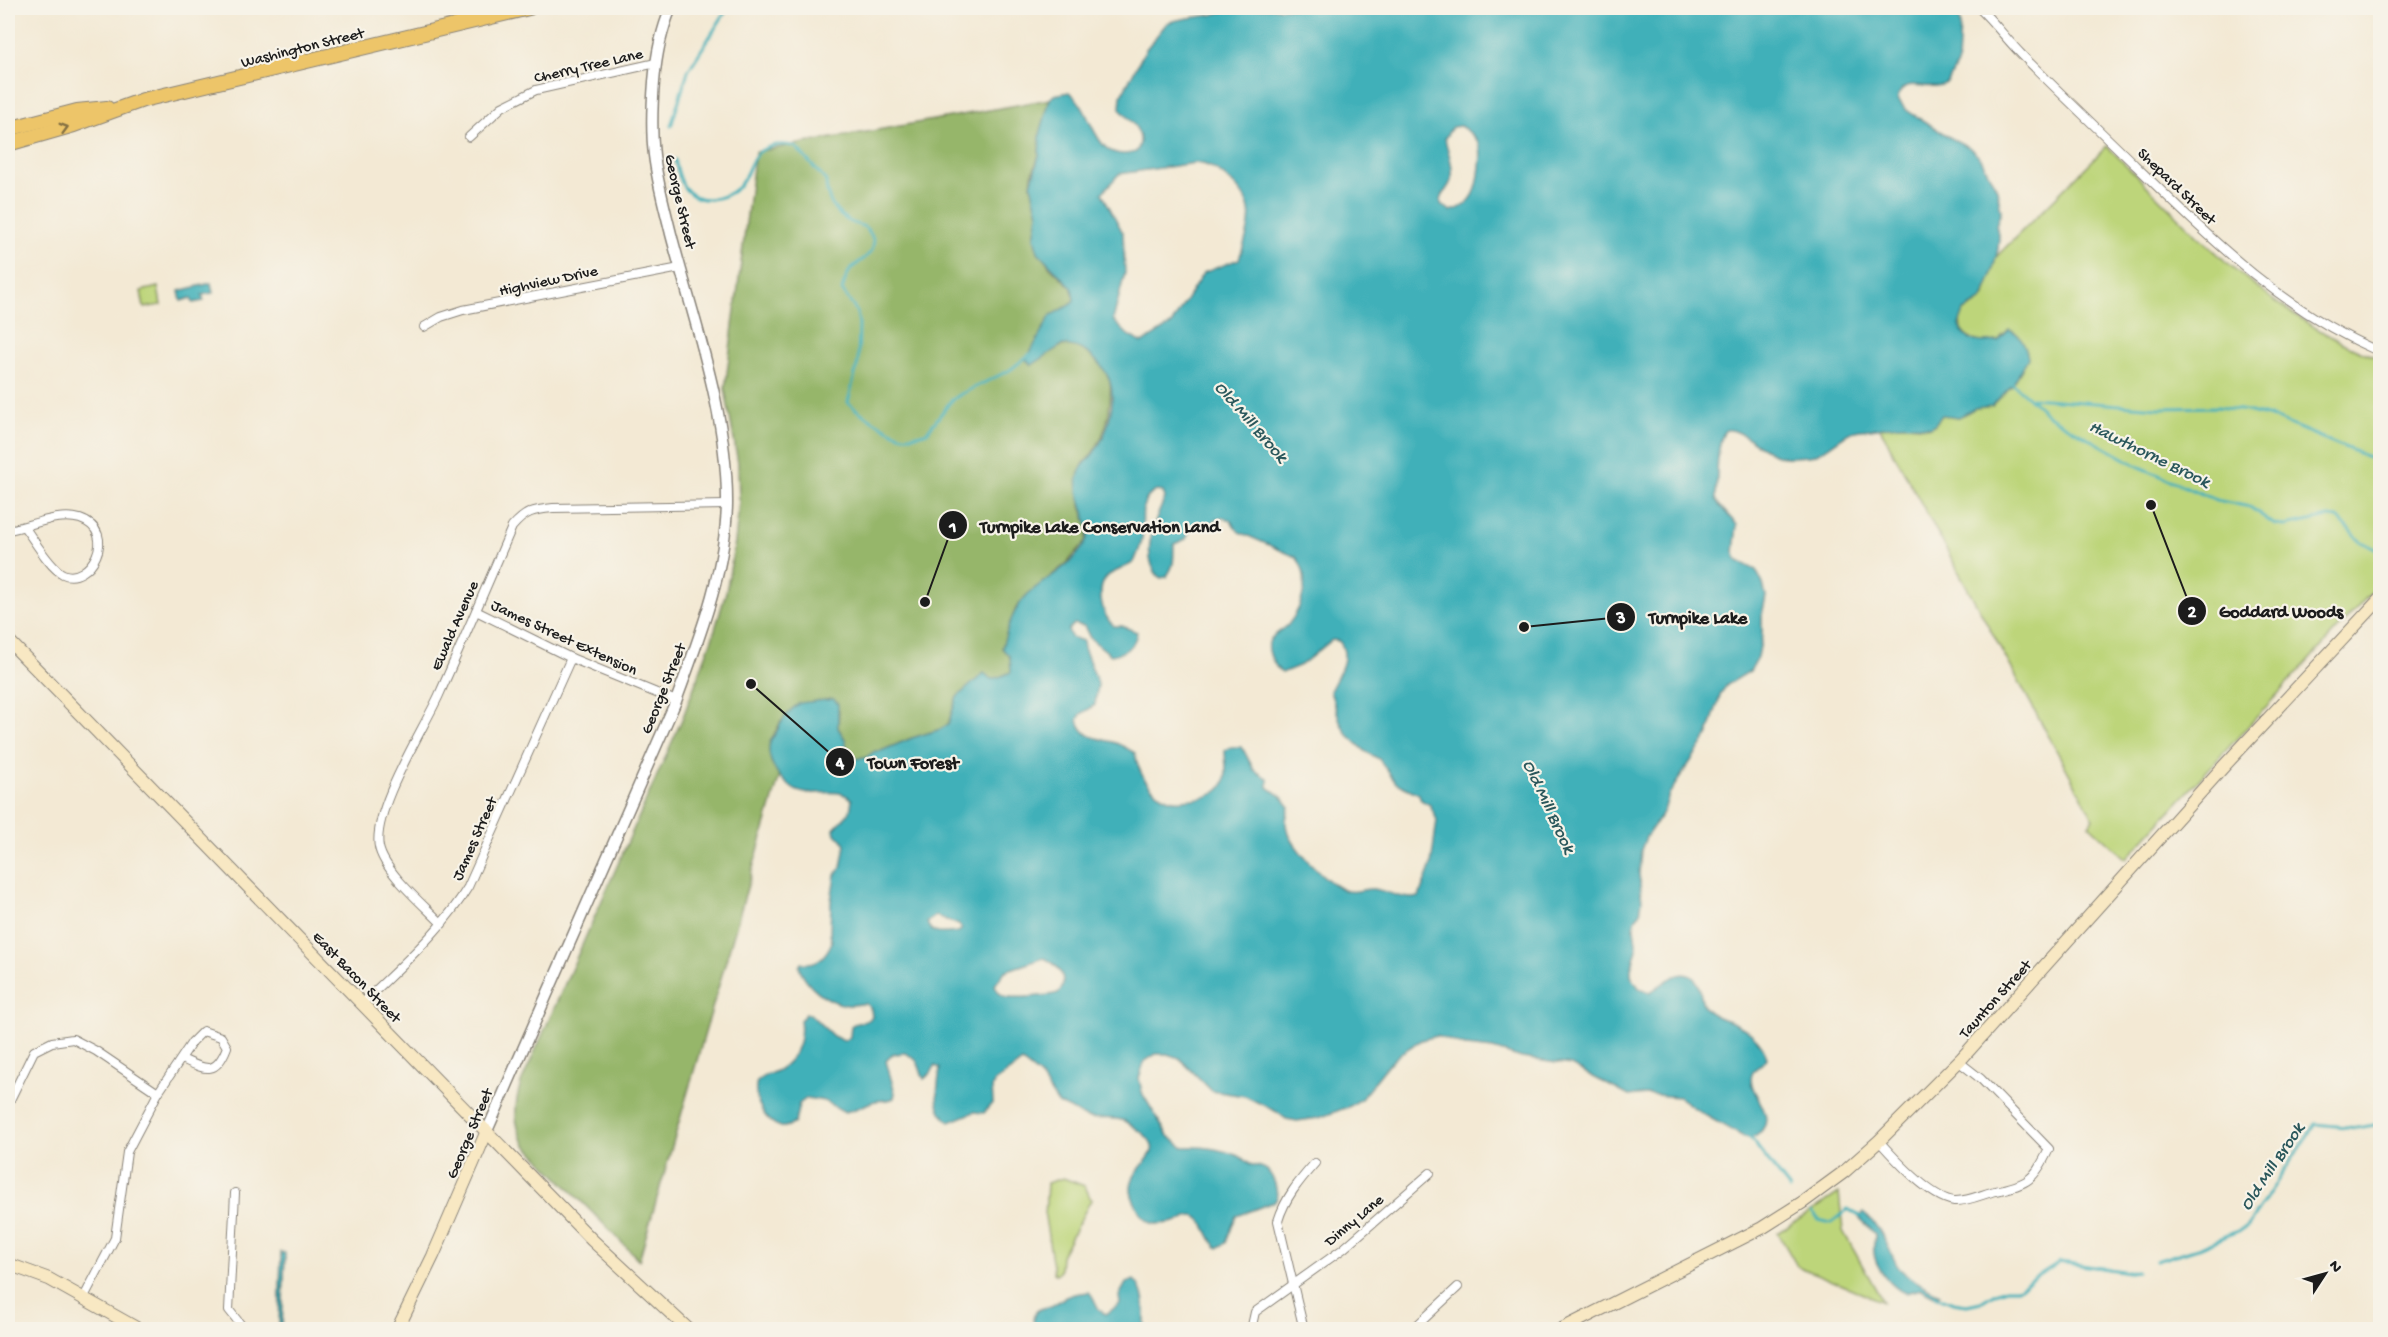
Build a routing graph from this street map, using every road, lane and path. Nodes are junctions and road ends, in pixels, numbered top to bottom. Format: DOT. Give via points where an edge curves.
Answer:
graph roads {
  1 [pos="529,8"];
  2 [pos="1979,8"];
  3 [pos="668,11"];
  4 [pos="656,63"];
  5 [pos="118,108"];
  6 [pos="8,129"];
  7 [pos="469,136"];
  8 [pos="8,144"];
  9 [pos="680,268"];
  10 [pos="424,327"];
  11 [pos="2380,352"];
  12 [pos="727,505"];
  13 [pos="25,528"];
  14 [pos="8,530"];
  15 [pos="2380,599"];
  16 [pos="476,611"];
  17 [pos="8,640"];
  18 [pos="571,658"];
  19 [pos="676,701"];
  20 [pos="442,924"];
  21 [pos="362,1004"];
  22 [pos="182,1059"];
  23 [pos="1958,1061"];
  24 [pos="158,1093"];
  25 [pos="8,1104"];
  26 [pos="487,1131"];
  27 [pos="1879,1141"];
  28 [pos="1315,1163"];
  29 [pos="1430,1173"];
  30 [pos="235,1193"];
  31 [pos="8,1264"];
  32 [pos="1293,1284"];
  33 [pos="1458,1287"];
  34 [pos="84,1297"];
  35 [pos="140,1329"];
  36 [pos="245,1329"];
  37 [pos="397,1329"];
  38 [pos="689,1329"];
  39 [pos="1251,1329"];
  40 [pos="1304,1329"];
  41 [pos="1412,1329"];
  42 [pos="1560,1329"];
  1 -- 5 [label="main road, Washington Street"];
  2 -- 11 [label="street, Shepard Street" via="2020,53 2220,247 2316,321"];
  3 -- 4 [label="street, George Street"];
  4 -- 7 [label="street, Cherry Tree Lane" via="536,90 502,106"];
  4 -- 9 [label="street, George Street" via="651,121 654,156"];
  5 -- 6 [label="main road, Washington Street" via="77,111"];
  8 -- 5 [label="main road, Washington Street, one-way"];
  9 -- 10 [label="street, Highview Drive" via="463,310"];
  9 -- 12 [label="street, George Street" via="712,386"];
  12 -- 16 [label="street, Ewald Avenue" via="536,509 522,515 512,527"];
  12 -- 19 [label="street, George Street" via="723,544 703,629"];
  13 -- 13 [label="street" via="68,517 81,519 94,528 100,539 98,554 76,575 64,574"];
  13 -- 14 [label="street"];
  15 -- 23 [label="main road, Taunton Street"];
  16 -- 18 [label="street, James Street Extension"];
  16 -- 20 [label="street, Ewald Avenue" via="381,818 379,846 384,859"];
  17 -- 21 [label="main road, East Bacon Street"];
  18 -- 19 [label="street, James Street Extension"];
  18 -- 20 [label="street, James Street" via="468,887"];
  19 -- 26 [label="street, George Street"];
  20 -- 21 [label="street, James Street"];
  21 -- 26 [label="main road, East Bacon Street"];
  22 -- 22 [label="street" via="203,1031 220,1037 226,1047 221,1062 211,1068"];
  22 -- 24 [label="street"];
  23 -- 27 [label="main road, Taunton Street"];
  23 -- 27 [label="street" via="1981,1079 2049,1149 2032,1179 1955,1201 1936,1193"];
  24 -- 25 [label="street" via="73,1039 52,1042 34,1051"];
  24 -- 34 [label="street" via="127,1152 115,1238"];
  26 -- 37 [label="main road, George Street"];
  26 -- 38 [label="main road, East Bacon Street" via="592,1240"];
  27 -- 42 [label="main road, Taunton Street" via="1811,1196 1762,1228"];
  28 -- 32 [label="street" via="1297,1183 1278,1221"];
  29 -- 32 [label="street, Dinny Lane" via="1343,1249"];
  30 -- 36 [label="street" via="229,1310"];
  31 -- 34 [label="main road"];
  32 -- 39 [label="street, Dinny Lane" via="1255,1312"];
  32 -- 40 [label="street"];
  33 -- 41 [label="street"];
  34 -- 35 [label="main road"];
}
